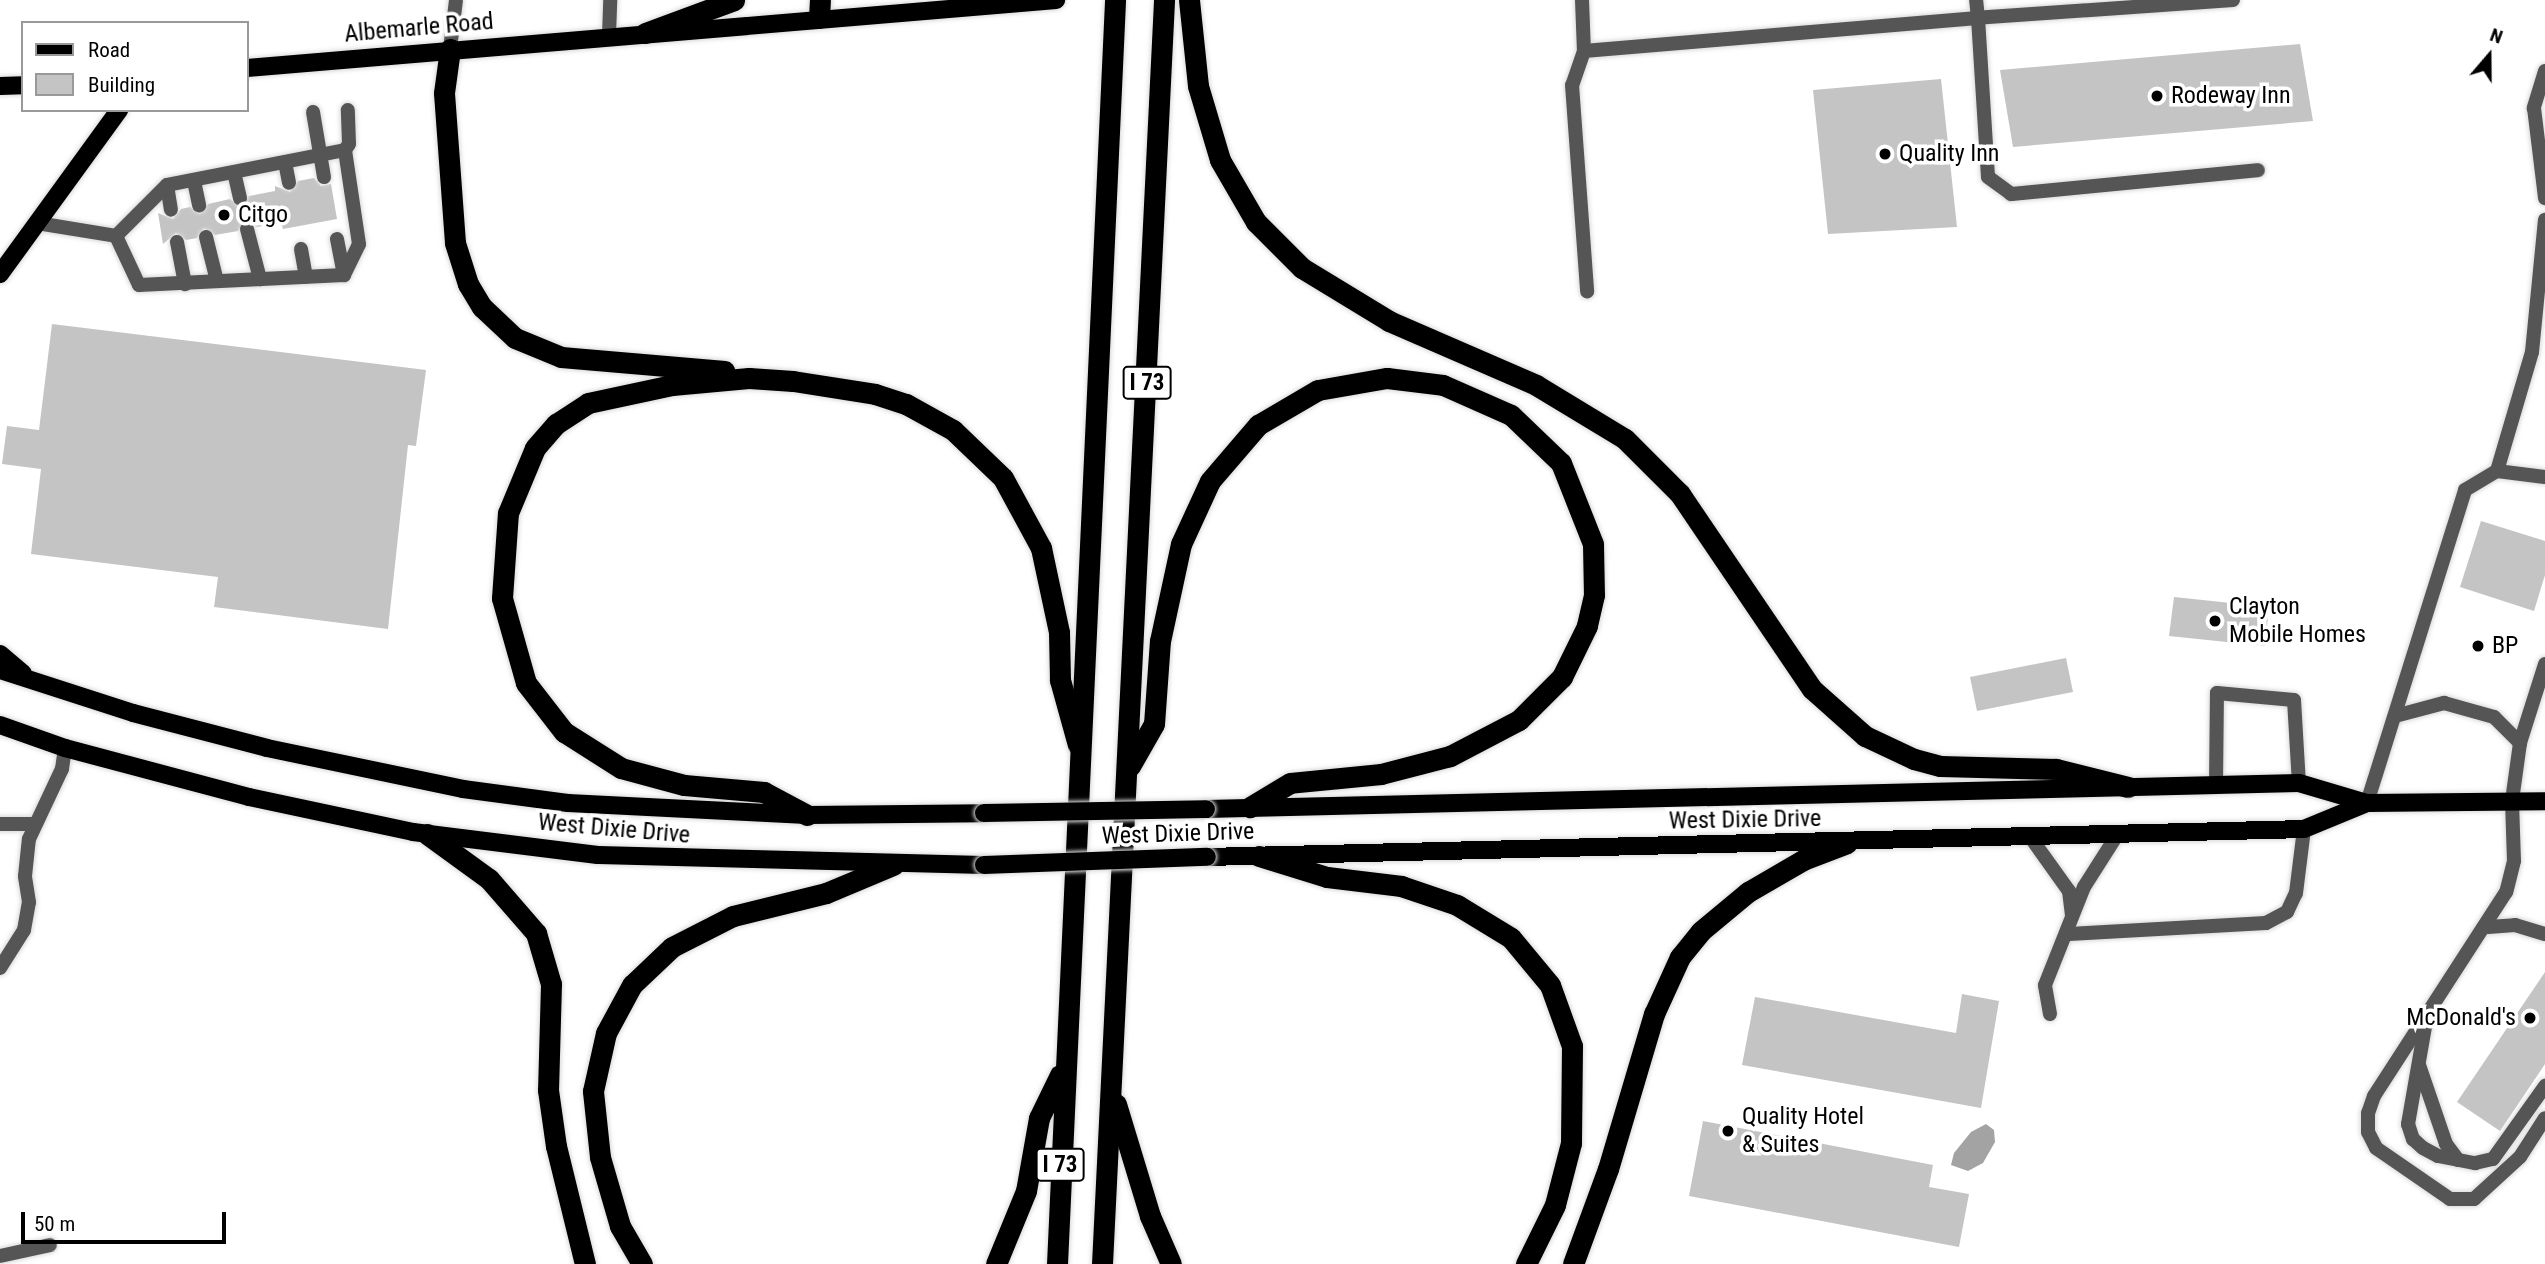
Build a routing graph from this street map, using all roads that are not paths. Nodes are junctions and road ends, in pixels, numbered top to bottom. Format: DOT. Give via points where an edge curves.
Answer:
graph roads {
  1 [pos="456,0"];
  2 [pos="610,0"];
  3 [pos="734,0"];
  4 [pos="1055,0"];
  5 [pos="1115,0"];
  6 [pos="1164,0"];
  7 [pos="1189,0"];
  8 [pos="1582,0"];
  9 [pos="1976,0"];
  10 [pos="2233,0"];
  11 [pos="820,9"];
  12 [pos="1978,18"];
  13 [pos="645,33"];
  14 [pos="609,36"];
  15 [pos="450,50"];
  16 [pos="1584,51"];
  17 [pos="248,68"];
  18 [pos="2545,71"];
  19 [pos="21,85"];
  20 [pos="0,86"];
  21 [pos="348,110"];
  22 [pos="118,112"];
  23 [pos="313,112"];
  24 [pos="345,150"];
  25 [pos="319,155"];
  26 [pos="285,162"];
  27 [pos="2258,170"];
  28 [pos="234,172"];
  29 [pos="324,177"];
  30 [pos="194,181"];
  31 [pos="289,183"];
  32 [pos="167,185"];
  33 [pos="240,198"];
  34 [pos="2545,198"];
  35 [pos="199,205"];
  36 [pos="172,210"];
  37 [pos="2545,220"];
  38 [pos="37,223"];
  39 [pos="247,229"];
  40 [pos="116,236"];
  41 [pos="206,237"];
  42 [pos="337,239"];
  43 [pos="177,242"];
  44 [pos="301,248"];
  45 [pos="0,274"];
  46 [pos="344,275"];
  47 [pos="306,277"];
  48 [pos="260,279"];
  49 [pos="217,281"];
  50 [pos="185,284"];
  51 [pos="1587,291"];
  52 [pos="749,378"];
  53 [pos="2497,471"];
  54 [pos="2545,477"];
  55 [pos="0,654"];
  56 [pos="2545,664"];
  57 [pos="0,670"];
  58 [pos="34,682"];
  59 [pos="2395,716"];
  60 [pos="0,725"];
  61 [pos="2520,743"];
  62 [pos="1078,745"];
  63 [pos="65,748"];
  64 [pos="1130,766"];
  65 [pos="2299,783"];
  66 [pos="2216,785"];
  67 [pos="2128,787"];
  68 [pos="2512,801"];
  69 [pos="2545,801"];
  70 [pos="2367,803"];
  71 [pos="1250,807"];
  72 [pos="807,815"];
  73 [pos="0,824"];
  74 [pos="33,824"];
  75 [pos="2304,829"];
  76 [pos="428,834"];
  77 [pos="2117,835"];
  78 [pos="2031,838"];
  79 [pos="1847,843"];
  80 [pos="1259,856"];
  81 [pos="893,865"];
  82 [pos="2073,919"];
  83 [pos="2488,927"];
  84 [pos="2069,934"];
  85 [pos="2545,934"];
  86 [pos="0,968"];
  87 [pos="2050,1014"];
  88 [pos="2427,1017"];
  89 [pos="2419,1064"];
  90 [pos="1064,1067"];
  91 [pos="2545,1086"];
  92 [pos="1114,1096"];
  93 [pos="2545,1118"];
  94 [pos="2458,1160"];
  95 [pos="50,1245"];
  96 [pos="0,1256"];
  97 [pos="585,1264"];
  98 [pos="642,1264"];
  99 [pos="996,1264"];
  100 [pos="1056,1264"];
  101 [pos="1102,1264"];
  102 [pos="1171,1264"];
  103 [pos="1525,1264"];
  104 [pos="1573,1264"];
  1 -- 15 [label="street"];
  2 -- 14 [label="street"];
  3 -- 13 [label="highway"];
  4 -- 11 [label="main road, Albemarle Road"];
  5 -- 62 [label="highway, I 73" via="1093,533"];
  6 -- 64 [label="highway, I 73"];
  7 -- 67 [label="highway" via="1198,86 1220,160 1256,222 1302,268 1389,321 1536,384 1625,439 1680,494 1812,689 1865,736 1914,759 1940,765 2056,769"];
  8 -- 16 [label="street"];
  9 -- 12 [label="street"];
  10 -- 12 [label="street"];
  11 -- 13 [label="main road, Albemarle Road"];
  12 -- 16 [label="street"];
  12 -- 27 [label="street" via="1988,177 2011,194"];
  13 -- 14 [label="main road, Albemarle Road"];
  14 -- 15 [label="main road, Albemarle Road"];
  15 -- 17 [label="main road, Albemarle Road"];
  15 -- 52 [label="highway" via="444,93 455,243 468,284 492,319 515,338 561,357 726,371"];
  16 -- 51 [label="street" via="1572,85"];
  18 -- 34 [label="street" via="2534,108"];
  19 -- 20 [label="main road"];
  21 -- 24 [label="street" via="349,144"];
  22 -- 38 [label="main road"];
  23 -- 25 [label="street"];
  24 -- 25 [label="street"];
  24 -- 46 [label="street" via="359,244"];
  25 -- 26 [label="street"];
  25 -- 29 [label="street"];
  26 -- 28 [label="street"];
  26 -- 31 [label="street"];
  28 -- 30 [label="street"];
  28 -- 33 [label="street"];
  30 -- 32 [label="street"];
  30 -- 35 [label="street"];
  32 -- 36 [label="street"];
  32 -- 40 [label="street"];
  37 -- 53 [label="street" via="2532,352"];
  38 -- 40 [label="street"];
  38 -- 45 [label="main road"];
  39 -- 48 [label="street"];
  40 -- 50 [label="street" via="139,285"];
  41 -- 49 [label="street"];
  42 -- 46 [label="street"];
  43 -- 50 [label="street"];
  44 -- 47 [label="street"];
  46 -- 47 [label="street"];
  47 -- 48 [label="street"];
  48 -- 49 [label="street"];
  49 -- 50 [label="street"];
  52 -- 62 [label="highway" via="822,384 906,404 953,430 988,461 1016,498 1041,548 1059,632 1059,680"];
  52 -- 72 [label="highway" via="622,392 588,403 556,424 535,448 513,494 502,546 502,598 526,683 551,720 586,749 655,780 764,792"];
  53 -- 54 [label="street"];
  53 -- 59 [label="street" via="2465,490"];
  55 -- 58 [label="main road"];
  56 -- 61 [label="street"];
  57 -- 58 [label="main road, West Dixie Drive"];
  58 -- 72 [label="main road, West Dixie Drive" via="267,748 463,789 568,803"];
  59 -- 61 [label="street" via="2444,704 2494,717"];
  59 -- 70 [label="street"];
  60 -- 63 [label="main road, West Dixie Drive"];
  61 -- 68 [label="street"];
  62 -- 90 [label="highway, I 73"];
  63 -- 74 [label="street" via="62,769"];
  63 -- 76 [label="main road, West Dixie Drive" via="249,797"];
  64 -- 71 [label="highway" via="1154,723 1162,628 1181,544 1210,481 1258,425 1318,390 1387,378 1443,385 1511,415 1561,463 1593,544 1594,595 1587,626 1562,677 1519,720 1450,756 1371,775 1290,783"];
  64 -- 92 [label="highway, I 73"];
  65 -- 66 [label="main road, West Dixie Drive"];
  65 -- 66 [label="street" via="2294,700 2217,693"];
  65 -- 70 [label="main road, West Dixie Drive"];
  66 -- 67 [label="main road, West Dixie Drive"];
  67 -- 71 [label="main road, West Dixie Drive"];
  68 -- 69 [label="main road, West Dixie Drive"];
  68 -- 70 [label="main road, West Dixie Drive"];
  68 -- 83 [label="street" via="2514,861 2506,892"];
  70 -- 75 [label="main road, West Dixie Drive"];
  71 -- 72 [label="main road, West Dixie Drive, bridge"];
  73 -- 74 [label="street"];
  74 -- 86 [label="street" via="26,855 29,902 24,930"];
  75 -- 77 [label="main road, West Dixie Drive"];
  75 -- 84 [label="street" via="2296,894 2287,912 2266,923"];
  76 -- 81 [label="main road, West Dixie Drive" via="598,855"];
  76 -- 97 [label="highway" via="489,879 536,933 551,984 548,1090 556,1146"];
  77 -- 78 [label="main road, West Dixie Drive"];
  77 -- 82 [label="street" via="2094,868"];
  78 -- 79 [label="main road, West Dixie Drive"];
  78 -- 82 [label="street" via="2069,891"];
  79 -- 80 [label="main road, West Dixie Drive"];
  79 -- 104 [label="highway" via="1803,860 1748,892 1701,931 1680,957 1654,1014 1608,1170"];
  80 -- 81 [label="main road, West Dixie Drive, bridge"];
  80 -- 103 [label="highway" via="1327,877 1401,886 1457,905 1511,938 1550,985 1572,1046 1571,1143 1555,1205"];
  81 -- 98 [label="highway" via="826,892 733,916 672,947 632,985 606,1033 593,1091 600,1157 620,1226"];
  82 -- 84 [label="street"];
  83 -- 85 [label="street" via="2515,925"];
  83 -- 88 [label="street"];
  84 -- 87 [label="street" via="2045,985"];
  88 -- 89 [label="street"];
  88 -- 93 [label="street" via="2371,1105 2368,1132 2376,1148 2450,1199 2474,1199 2520,1157"];
  89 -- 94 [label="street" via="2446,1144"];
  89 -- 94 [label="street" via="2408,1110 2413,1139 2438,1156"];
  90 -- 99 [label="highway" via="1039,1118 1026,1191"];
  90 -- 100 [label="highway, I 73"];
  91 -- 94 [label="street" via="2493,1159"];
  92 -- 101 [label="highway, I 73"];
  92 -- 102 [label="highway" via="1150,1216"];
  95 -- 96 [label="street"];
}
